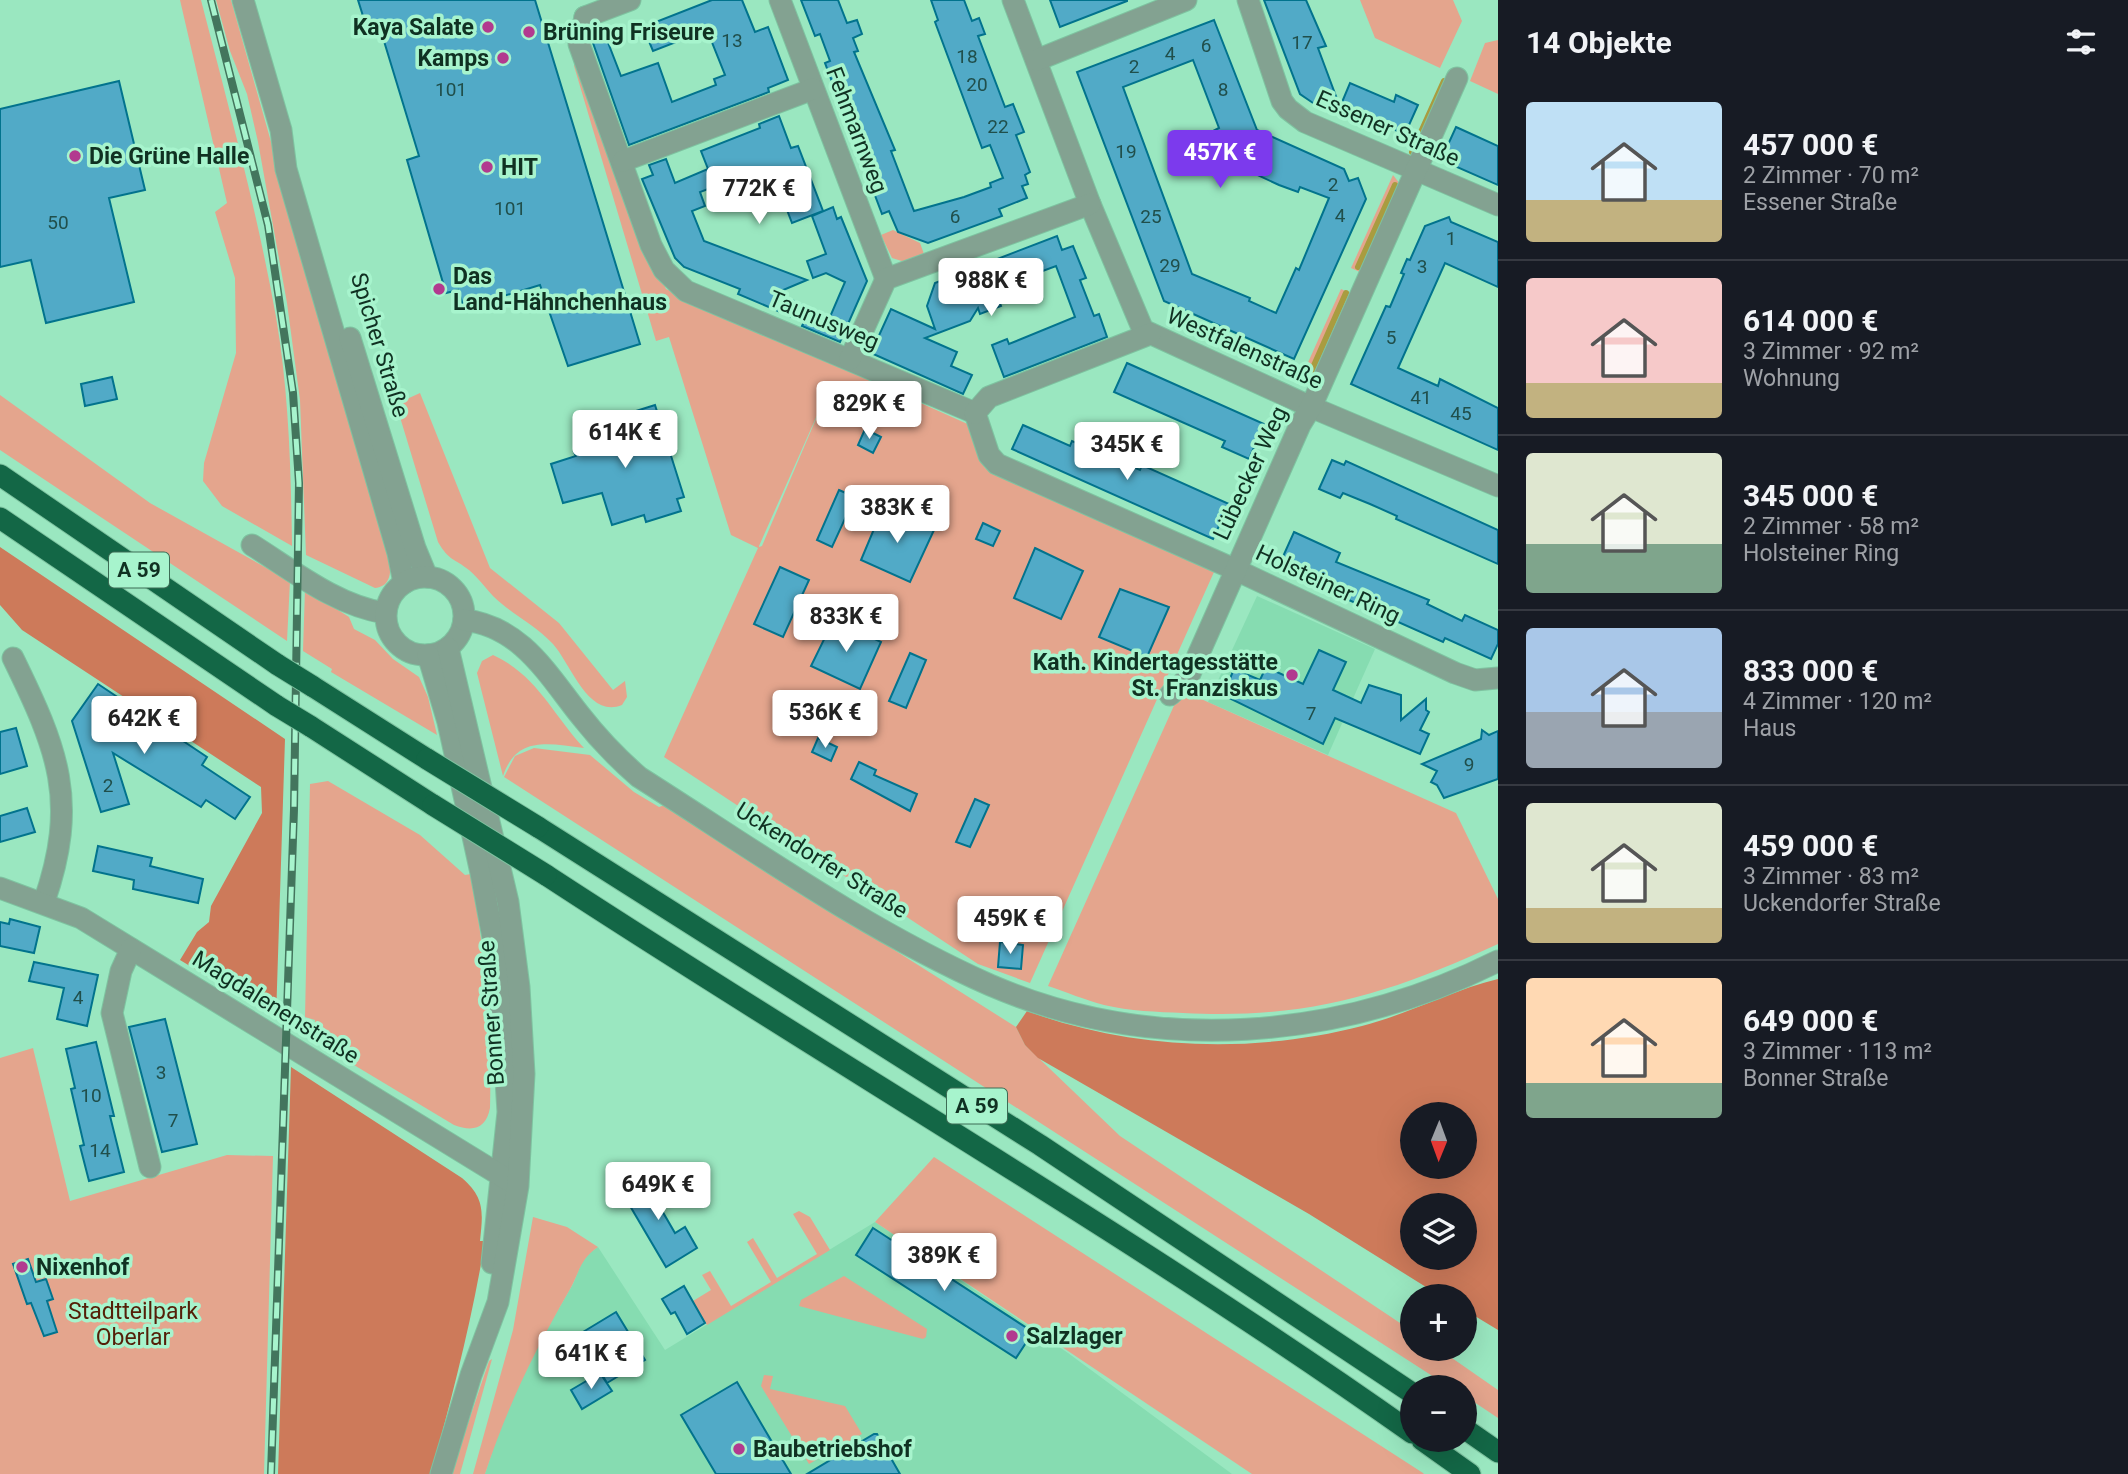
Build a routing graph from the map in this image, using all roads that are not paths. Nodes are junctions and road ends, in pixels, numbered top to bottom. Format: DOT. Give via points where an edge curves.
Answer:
graph roads {
  1 [pos="243,0"];
  2 [pos="631,0"];
  3 [pos="780,0"];
  4 [pos="1013,0"];
  5 [pos="1186,0"];
  6 [pos="1248,0"];
  7 [pos="583,9"];
  8 [pos="1037,60"];
  9 [pos="1457,78"];
  10 [pos="813,89"];
  11 [pos="281,130"];
  12 [pos="623,162"];
  13 [pos="1415,169"];
  14 [pos="1090,204"];
  15 [pos="1498,205"];
  16 [pos="887,279"];
  17 [pos="1150,334"];
  18 [pos="850,359"];
  19 [pos="1311,407"];
  20 [pos="975,413"];
  21 [pos="0,475"];
  22 [pos="1498,486"];
  23 [pos="0,518"];
  24 [pos="252,545"];
  25 [pos="1234,569"];
  26 [pos="427,576"];
  27 [pos="404,583"];
  28 [pos="386,613"];
  29 [pos="464,620"];
  30 [pos="438,652"];
  31 [pos="13,658"];
  32 [pos="1498,678"];
  33 [pos="1170,695"];
  34 [pos="0,888"];
  35 [pos="44,902"];
  36 [pos="131,949"];
  37 [pos="1498,961"];
  38 [pos="150,1167"];
  39 [pos="510,1181"];
  40 [pos="1400,1385"];
  41 [pos="1400,1425"];
  42 [pos="1477,1437"];
  43 [pos="1439,1452"];
  44 [pos="1498,1452"];
  45 [pos="441,1474"];
  46 [pos="1470,1474"];
  1 -- 11 [label="street, Spicher Straße"];
  2 -- 7 [label="street"];
  3 -- 10 [label="street, Fehmarnweg"];
  4 -- 8 [label="street, Westfalenstraße"];
  5 -- 8 [label="street"];
  6 -- 13 [label="street, Essener Straße" via="1288,109 1305,122"];
  7 -- 12 [label="street, Taunusweg" via="579,44"];
  8 -- 14 [label="street, Westfalenstraße"];
  9 -- 13 [label="street, Lübecker Weg"];
  10 -- 12 [label="street"];
  10 -- 16 [label="street, Fehmarnweg"];
  11 -- 26 [label="street, Spicher Straße" via="298,166"];
  11 -- 27 [label="street, Spicher Straße" via="286,169"];
  12 -- 18 [label="street, Taunusweg" via="651,245 664,270 686,291"];
  13 -- 15 [label="street, Essener Straße"];
  13 -- 19 [label="street, Lübecker Weg"];
  14 -- 16 [label="street"];
  14 -- 17 [label="street, Westfalenstraße" via="1138,324"];
  16 -- 18 [label="street"];
  17 -- 19 [label="street, Westfalenstraße"];
  17 -- 20 [label="street" via="989,397"];
  18 -- 20 [label="street, Taunusweg"];
  19 -- 22 [label="street, Westfalenstraße"];
  19 -- 25 [label="street, Lübecker Weg"];
  20 -- 25 [label="street, Holsteiner Ring" via="989,455 997,464"];
  21 -- 40 [label="highway, A 59, bridge" via="278,665 1040,1145"];
  23 -- 41 [label="highway, A 59, bridge" via="277,706 1035,1184"];
  24 -- 28 [label="street" via="355,605"];
  25 -- 32 [label="street, Holsteiner Ring" via="1455,673 1475,680"];
  25 -- 33 [label="street, Lübecker Weg" via="1188,678"];
  26 -- 27 [label="street"];
  26 -- 29 [label="street" via="444,581 458,594"];
  27 -- 28 [label="street" via="391,596"];
  28 -- 30 [label="street" via="394,640 409,652"];
  29 -- 30 [label="street" via="459,636"];
  29 -- 37 [label="street, Uckendorfer Straße" via="492,626 517,640 544,666 611,752 639,777 871,925 1020,996 1115,1023 1197,1031 1287,1027 1392,1004"];
  30 -- 39 [label="street, Bonner Straße" via="499,970"];
  31 -- 35 [label="street" via="52,746 62,800 61,847"];
  34 -- 35 [label="street, Magdalenenstraße"];
  35 -- 36 [label="street, Magdalenenstraße" via="81,918"];
  36 -- 38 [label="street" via="112,1013"];
  36 -- 39 [label="street, Magdalenenstraße"];
  39 -- 45 [label="street, Bonner Straße" via="471,1375"];
  42 -- 44 [label="highway"];
  43 -- 46 [label="highway"];
}
